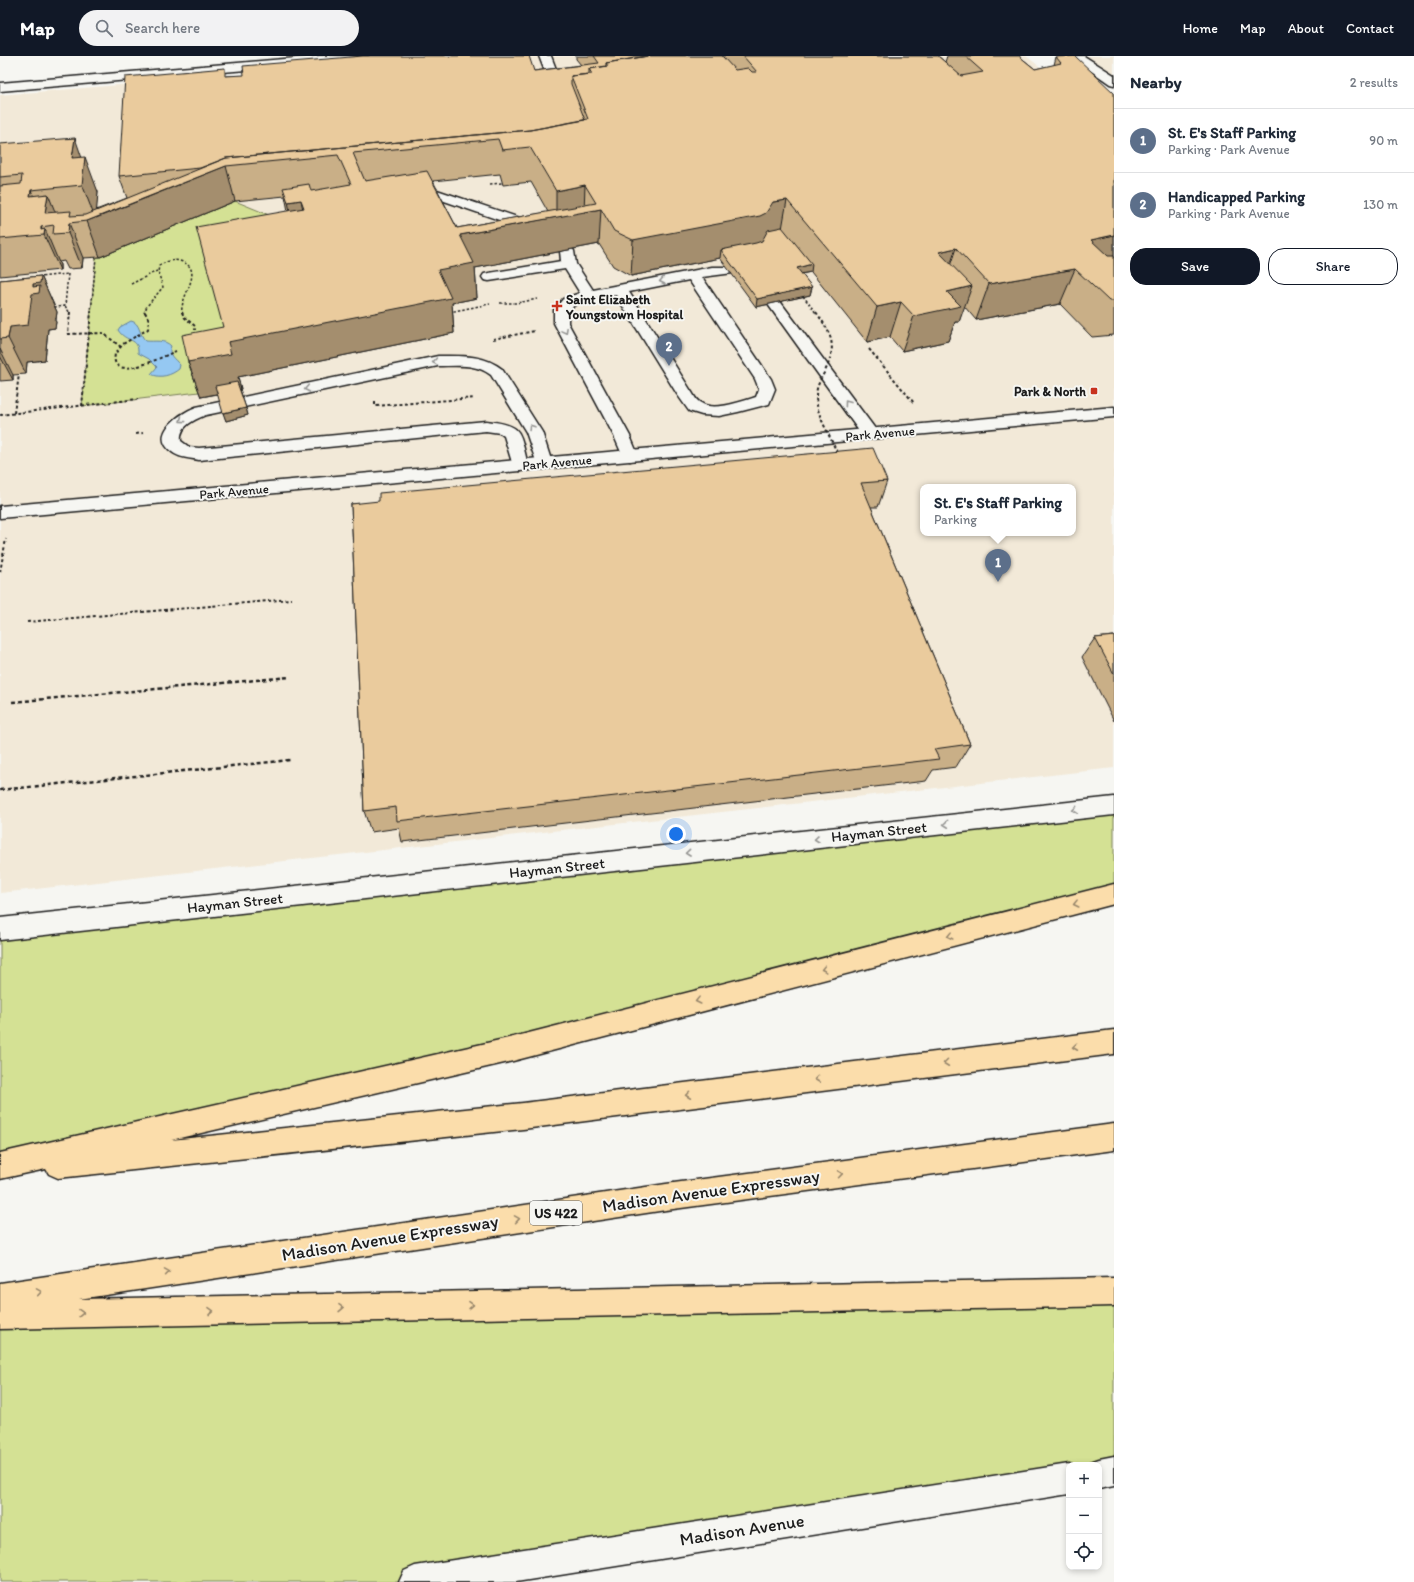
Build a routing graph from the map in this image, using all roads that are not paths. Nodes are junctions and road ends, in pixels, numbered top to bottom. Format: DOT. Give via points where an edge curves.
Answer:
graph roads {
  1 [pos="362,56"];
  2 [pos="545,56"];
  3 [pos="1076,56"];
  4 [pos="299,59"];
  5 [pos="1114,81"];
  6 [pos="0,87"];
  7 [pos="561,100"];
  8 [pos="398,194"];
  9 [pos="546,231"];
  10 [pos="728,270"];
  11 [pos="692,275"];
  12 [pos="489,277"];
  13 [pos="620,290"];
  14 [pos="589,296"];
  15 [pos="774,303"];
  16 [pos="512,397"];
  17 [pos="1114,412"];
  18 [pos="486,426"];
  19 [pos="870,434"];
  20 [pos="630,455"];
  21 [pos="544,463"];
  22 [pos="520,465"];
  23 [pos="0,512"];
  24 [pos="1114,806"];
  25 [pos="1114,894"];
  26 [pos="0,929"];
  27 [pos="1114,1042"];
  28 [pos="1114,1137"];
  29 [pos="0,1166"];
  30 [pos="0,1171"];
  31 [pos="1114,1292"];
  32 [pos="0,1297"];
  33 [pos="0,1315"];
  34 [pos="1114,1472"];
  35 [pos="1102,1474"];
  36 [pos="1066,1479"];
  37 [pos="415,1582"];
  1 -- 4 [label="street"];
  2 -- 7 [label="lane"];
  3 -- 5 [label="street"];
  4 -- 6 [label="street" via="264,72"];
  8 -- 9 [label="lane" via="428,191"];
  10 -- 11 [label="lane"];
  11 -- 13 [label="lane, one-way"];
  11 -- 13 [label="lane" via="763,379 767,389 763,400 718,411 706,411 695,407"];
  12 -- 14 [label="lane" via="565,250"];
  13 -- 14 [label="lane"];
  14 -- 20 [label="lane, one-way" via="568,302 561,310 560,323"];
  19 -- 15 [label="lane, one-way"];
  16 -- 18 [label="lane" via="507,417 499,423"];
  16 -- 18 [label="lane, one-way" via="492,368 473,360 438,361 202,411 178,423 172,440 179,449 199,454"];
  21 -- 16 [label="lane, one-way" via="534,432"];
  17 -- 19 [label="street, Park Avenue"];
  18 -- 22 [label="lane" via="504,428 511,433"];
  19 -- 20 [label="street, Park Avenue"];
  20 -- 21 [label="street, Park Avenue"];
  21 -- 22 [label="street, Park Avenue"];
  22 -- 23 [label="street, Park Avenue"];
  24 -- 26 [label="street, Hayman Street, one-way"];
  25 -- 29 [label="highway, one-way" via="513,1049"];
  27 -- 30 [label="highway, one-way" via="523,1116"];
  32 -- 28 [label="highway, Madison Avenue Expressway / US 422, one-way" via="666,1196"];
  33 -- 31 [label="highway, one-way"];
  34 -- 35 [label="street"];
  36 -- 37 [label="street, Madison Avenue"];
}
